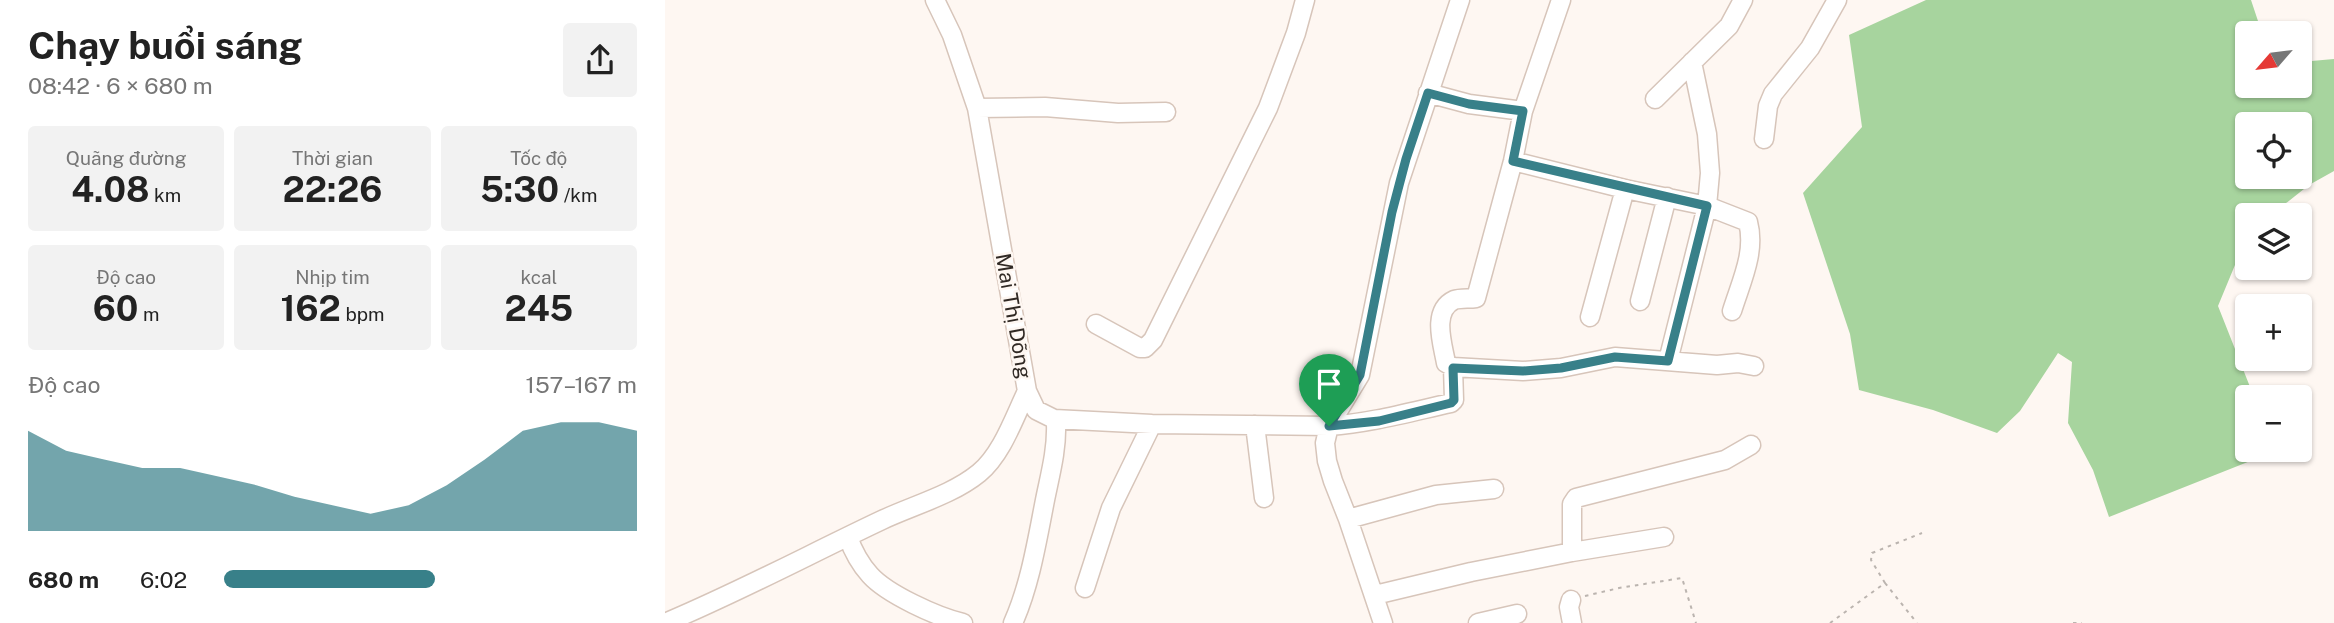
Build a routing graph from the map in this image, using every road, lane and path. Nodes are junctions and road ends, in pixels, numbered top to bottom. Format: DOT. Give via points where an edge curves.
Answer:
graph roads {
  1 [pos="935,0"];
  2 [pos="1305,0"];
  3 [pos="1460,0"];
  4 [pos="1560,0"];
  5 [pos="1743,0"];
  6 [pos="1837,0"];
  7 [pos="1692,62"];
  8 [pos="1428,93"];
  9 [pos="1655,99"];
  10 [pos="977,108"];
  11 [pos="1523,111"];
  12 [pos="1166,112"];
  13 [pos="1764,139"];
  14 [pos="1513,161"];
  15 [pos="1625,189"];
  16 [pos="1667,197"];
  17 [pos="1707,206"];
  18 [pos="1640,301"];
  19 [pos="1732,311"];
  20 [pos="1590,317"];
  21 [pos="1096,324"];
  22 [pos="1668,361"];
  23 [pos="1754,366"];
  24 [pos="1453,368"];
  25 [pos="1027,391"];
  26 [pos="1054,419"];
  27 [pos="1152,424"];
  28 [pos="1255,425"];
  29 [pos="1329,426"];
  30 [pos="1751,445"];
  31 [pos="1493,489"];
  32 [pos="1264,498"];
  33 [pos="1348,519"];
  34 [pos="1922,533"];
  35 [pos="848,537"];
  36 [pos="1664,537"];
  37 [pos="1572,552"];
  38 [pos="1885,583"];
  39 [pos="1085,587"];
  40 [pos="1375,595"];
  41 [pos="1571,600"];
  42 [pos="1517,614"];
  43 [pos="665,623"];
  44 [pos="963,623"];
  45 [pos="1013,623"];
  46 [pos="1383,623"];
  47 [pos="1478,623"];
  48 [pos="1572,623"];
  49 [pos="1696,623"];
  50 [pos="1830,623"];
  51 [pos="1917,623"];
  52 [pos="2073,623"];
  53 [pos="2083,623"];
  1 -- 10 [label="street, Mai Thị Dõng"];
  2 -- 21 [label="street" via="1273,97 1153,340 1140,348"];
  3 -- 8 [label="street"];
  4 -- 11 [label="street"];
  5 -- 7 [label="street" via="1729,26"];
  6 -- 13 [label="street" via="1810,48 1773,94"];
  7 -- 9 [label="street"];
  7 -- 17 [label="street" via="1710,153"];
  8 -- 11 [label="street"];
  8 -- 29 [label="street" via="1392,212 1360,375"];
  10 -- 12 [label="street"];
  10 -- 25 [label="street, Mai Thị Dõng"];
  11 -- 14 [label="street"];
  14 -- 15 [label="street"];
  14 -- 24 [label="street" via="1476,298 1455,300 1440,319 1446,363"];
  15 -- 16 [label="street"];
  15 -- 20 [label="street"];
  16 -- 17 [label="street"];
  16 -- 18 [label="street"];
  17 -- 19 [label="street" via="1748,222 1751,248"];
  17 -- 22 [label="street"];
  22 -- 23 [label="street"];
  22 -- 24 [label="street" via="1615,357 1523,371"];
  24 -- 29 [label="street" via="1451,403 1379,421"];
  25 -- 26 [label="street, Mai Thị Dõng" via="1036,410"];
  25 -- 35 [label="street" via="991,461 978,474"];
  26 -- 27 [label="street"];
  26 -- 45 [label="street" via="1055,442 1037,539"];
  27 -- 28 [label="street"];
  27 -- 39 [label="street" via="1111,508"];
  28 -- 29 [label="street"];
  28 -- 32 [label="street"];
  29 -- 33 [label="street" via="1327,461"];
  30 -- 37 [label="street" via="1725,460 1576,498"];
  31 -- 33 [label="street" via="1436,495"];
  33 -- 40 [label="street"];
  34 -- 38 [label="path" via="1872,554"];
  35 -- 43 [label="street"];
  35 -- 44 [label="street" via="872,577 937,616"];
  36 -- 37 [label="street"];
  37 -- 40 [label="street"];
  38 -- 50 [label="path"];
  38 -- 51 [label="path"];
  40 -- 46 [label="street"];
  41 -- 48 [label="street"];
  41 -- 49 [label="path" via="1682,578"];
  42 -- 47 [label="street"];
  52 -- 53 [label="path"];
}
